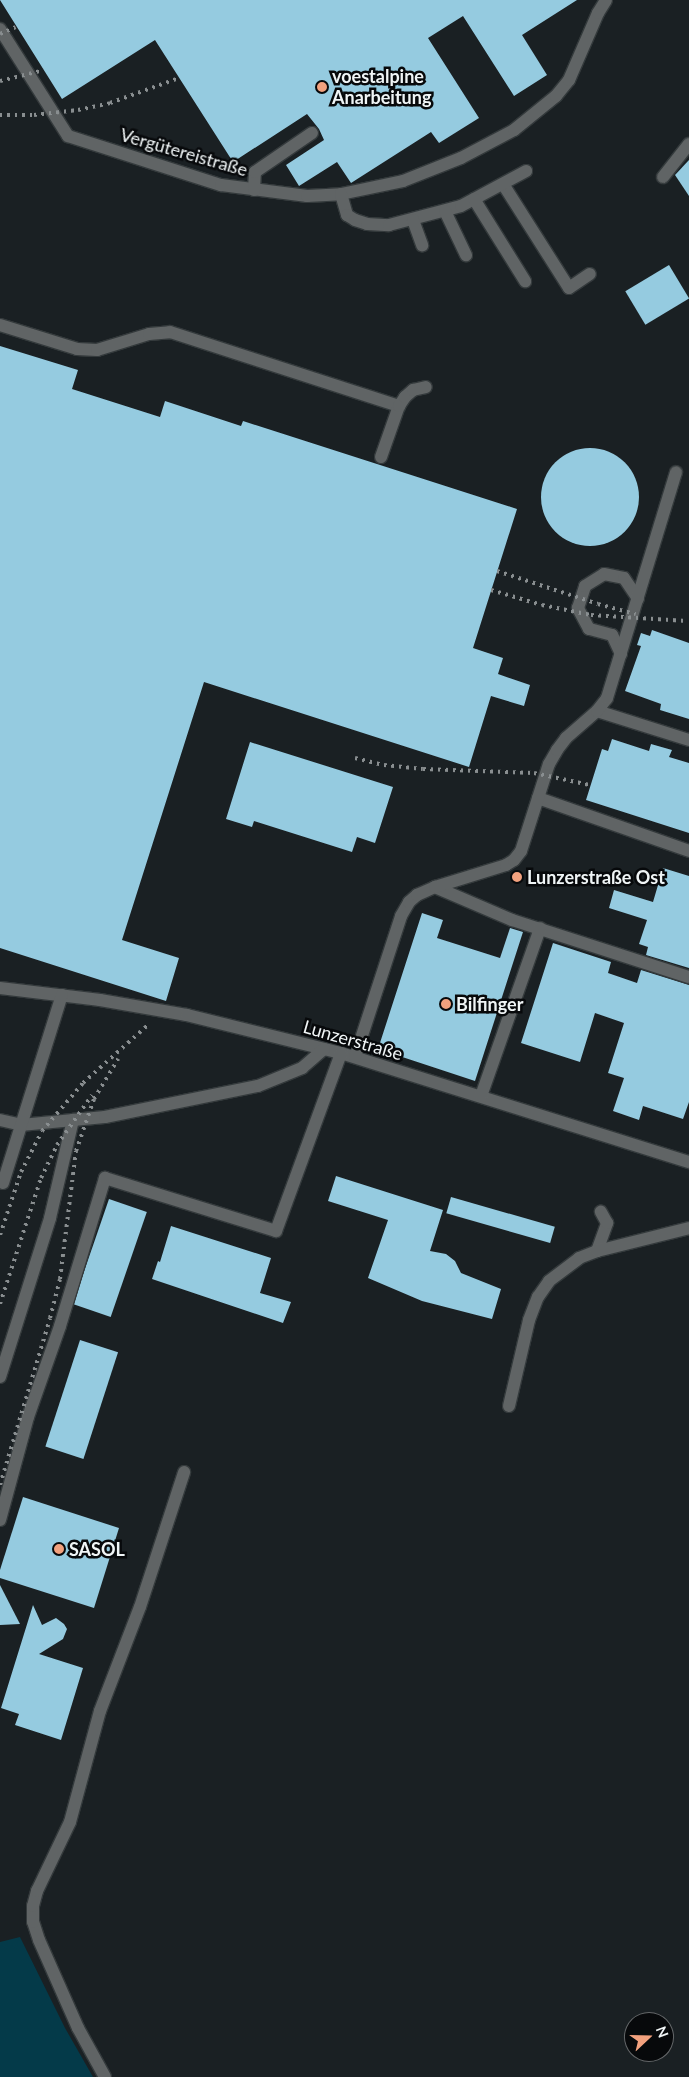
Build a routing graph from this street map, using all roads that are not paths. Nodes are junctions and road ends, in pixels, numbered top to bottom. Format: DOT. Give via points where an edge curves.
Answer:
graph roads {
  1 [pos="606,0"];
  2 [pos="0,29"];
  3 [pos="312,133"];
  4 [pos="689,144"];
  5 [pos="526,171"];
  6 [pos="663,177"];
  7 [pos="503,184"];
  8 [pos="254,190"];
  9 [pos="341,194"];
  10 [pos="474,199"];
  11 [pos="445,211"];
  12 [pos="413,220"];
  13 [pos="422,245"];
  14 [pos="466,255"];
  15 [pos="590,274"];
  16 [pos="525,281"];
  17 [pos="0,325"];
  18 [pos="426,387"];
  19 [pos="399,406"];
  20 [pos="381,457"];
  21 [pos="676,472"];
  22 [pos="638,599"];
  23 [pos="621,654"];
  24 [pos="597,711"];
  25 [pos="689,740"];
  26 [pos="538,798"];
  27 [pos="689,851"];
  28 [pos="435,887"];
  29 [pos="540,928"];
  30 [pos="689,977"];
  31 [pos="0,988"];
  32 [pos="62,995"];
  33 [pos="324,1048"];
  34 [pos="341,1052"];
  35 [pos="355,1057"];
  36 [pos="481,1096"];
  37 [pos="0,1120"];
  38 [pos="74,1120"];
  39 [pos="21,1125"];
  40 [pos="689,1162"];
  41 [pos="3,1183"];
  42 [pos="601,1212"];
  43 [pos="689,1228"];
  44 [pos="597,1251"];
  45 [pos="0,1377"];
  46 [pos="509,1406"];
  47 [pos="184,1472"];
  48 [pos="0,1520"];
  49 [pos="105,2077"];
  1 -- 9 [label="street, Vergütereistraße" via="569,80 536,114 489,144 434,170 403,181"];
  2 -- 8 [label="street, Vergütereistraße" via="68,136 221,184"];
  3 -- 8 [label="street" via="255,172"];
  4 -- 6 [label="street"];
  5 -- 7 [label="street"];
  7 -- 10 [label="street"];
  7 -- 15 [label="street" via="569,288"];
  8 -- 9 [label="street, Vergütereistraße" via="307,196"];
  9 -- 12 [label="street" via="347,215 355,220 389,225"];
  10 -- 11 [label="street"];
  10 -- 16 [label="street"];
  11 -- 12 [label="street"];
  11 -- 14 [label="street"];
  12 -- 13 [label="street"];
  17 -- 19 [label="street" via="77,349 96,350 149,334 170,332"];
  18 -- 19 [label="street" via="413,390"];
  19 -- 20 [label="street"];
  21 -- 22 [label="street"];
  22 -- 23 [label="street"];
  22 -- 23 [label="street" via="624,578 604,574 585,586 578,608 589,628 612,635"];
  23 -- 24 [label="street" via="607,698"];
  24 -- 25 [label="street"];
  24 -- 26 [label="street" via="557,750"];
  26 -- 27 [label="street"];
  26 -- 28 [label="street" via="522,850 514,860"];
  28 -- 29 [label="street" via="512,920"];
  28 -- 35 [label="street" via="417,895 401,916"];
  29 -- 30 [label="street"];
  29 -- 36 [label="street"];
  31 -- 32 [label="street, Lunzerstraße"];
  32 -- 33 [label="street, Lunzerstraße" via="187,1015"];
  32 -- 39 [label="street"];
  33 -- 34 [label="street, Lunzerstraße"];
  33 -- 38 [label="street" via="302,1068 258,1086 150,1110"];
  34 -- 35 [label="street, Lunzerstraße"];
  34 -- 48 [label="street" via="276,1231 105,1178 60,1326 28,1417"];
  35 -- 36 [label="street, Lunzerstraße"];
  36 -- 40 [label="street, Lunzerstraße"];
  37 -- 39 [label="street"];
  38 -- 39 [label="street"];
  38 -- 45 [label="street" via="50,1218"];
  39 -- 41 [label="street"];
  42 -- 44 [label="street" via="607,1223"];
  43 -- 44 [label="street"];
  44 -- 46 [label="street" via="563,1268 538,1297 529,1320"];
  47 -- 49 [label="street" via="140,1607 100,1711 72,1816 33,1906 33,1922 39,1940 78,2028"];
}
